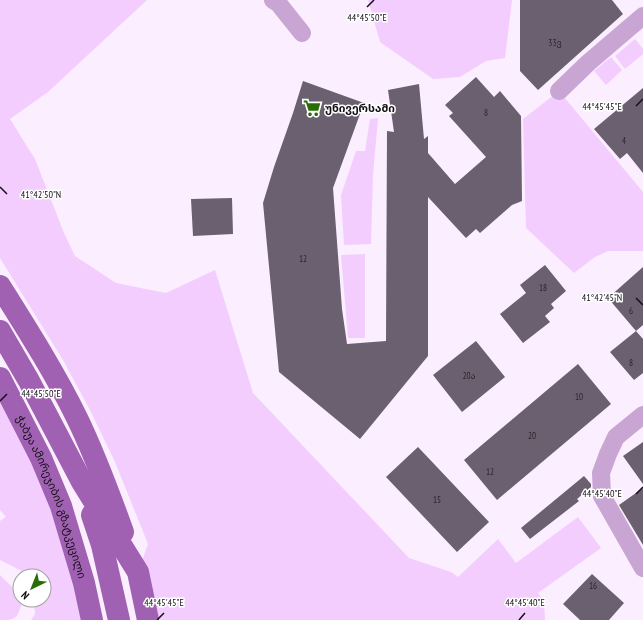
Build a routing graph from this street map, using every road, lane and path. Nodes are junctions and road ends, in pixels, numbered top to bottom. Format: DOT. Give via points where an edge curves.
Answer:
graph roads {
  1 [pos="274,0"];
  2 [pos="643,16"];
  3 [pos="302,33"];
  4 [pos="559,90"];
  5 [pos="0,286"];
  6 [pos="0,316"];
  7 [pos="0,331"];
  8 [pos="14,354"];
  9 [pos="0,378"];
  10 [pos="643,415"];
  11 [pos="82,482"];
  12 [pos="643,568"];
  13 [pos="138,572"];
  14 [pos="92,620"];
  15 [pos="119,620"];
  16 [pos="148,620"];
  1 -- 3 [label="street"];
  2 -- 4 [label="street"];
  5 -- 13 [label="main road" via="53,372 77,418 102,474"];
  6 -- 8 [label="main road"];
  7 -- 8 [label="main road"];
  8 -- 11 [label="main road"];
  9 -- 14 [label="main road, ჭაბუა ამირეჯიბის გზატკეცილი" via="41,458 61,506"];
  10 -- 12 [label="street" via="616,437 601,473 602,496"];
  11 -- 13 [label="main road"];
  11 -- 15 [label="main road" via="102,545"];
  13 -- 16 [label="main road"];
}
